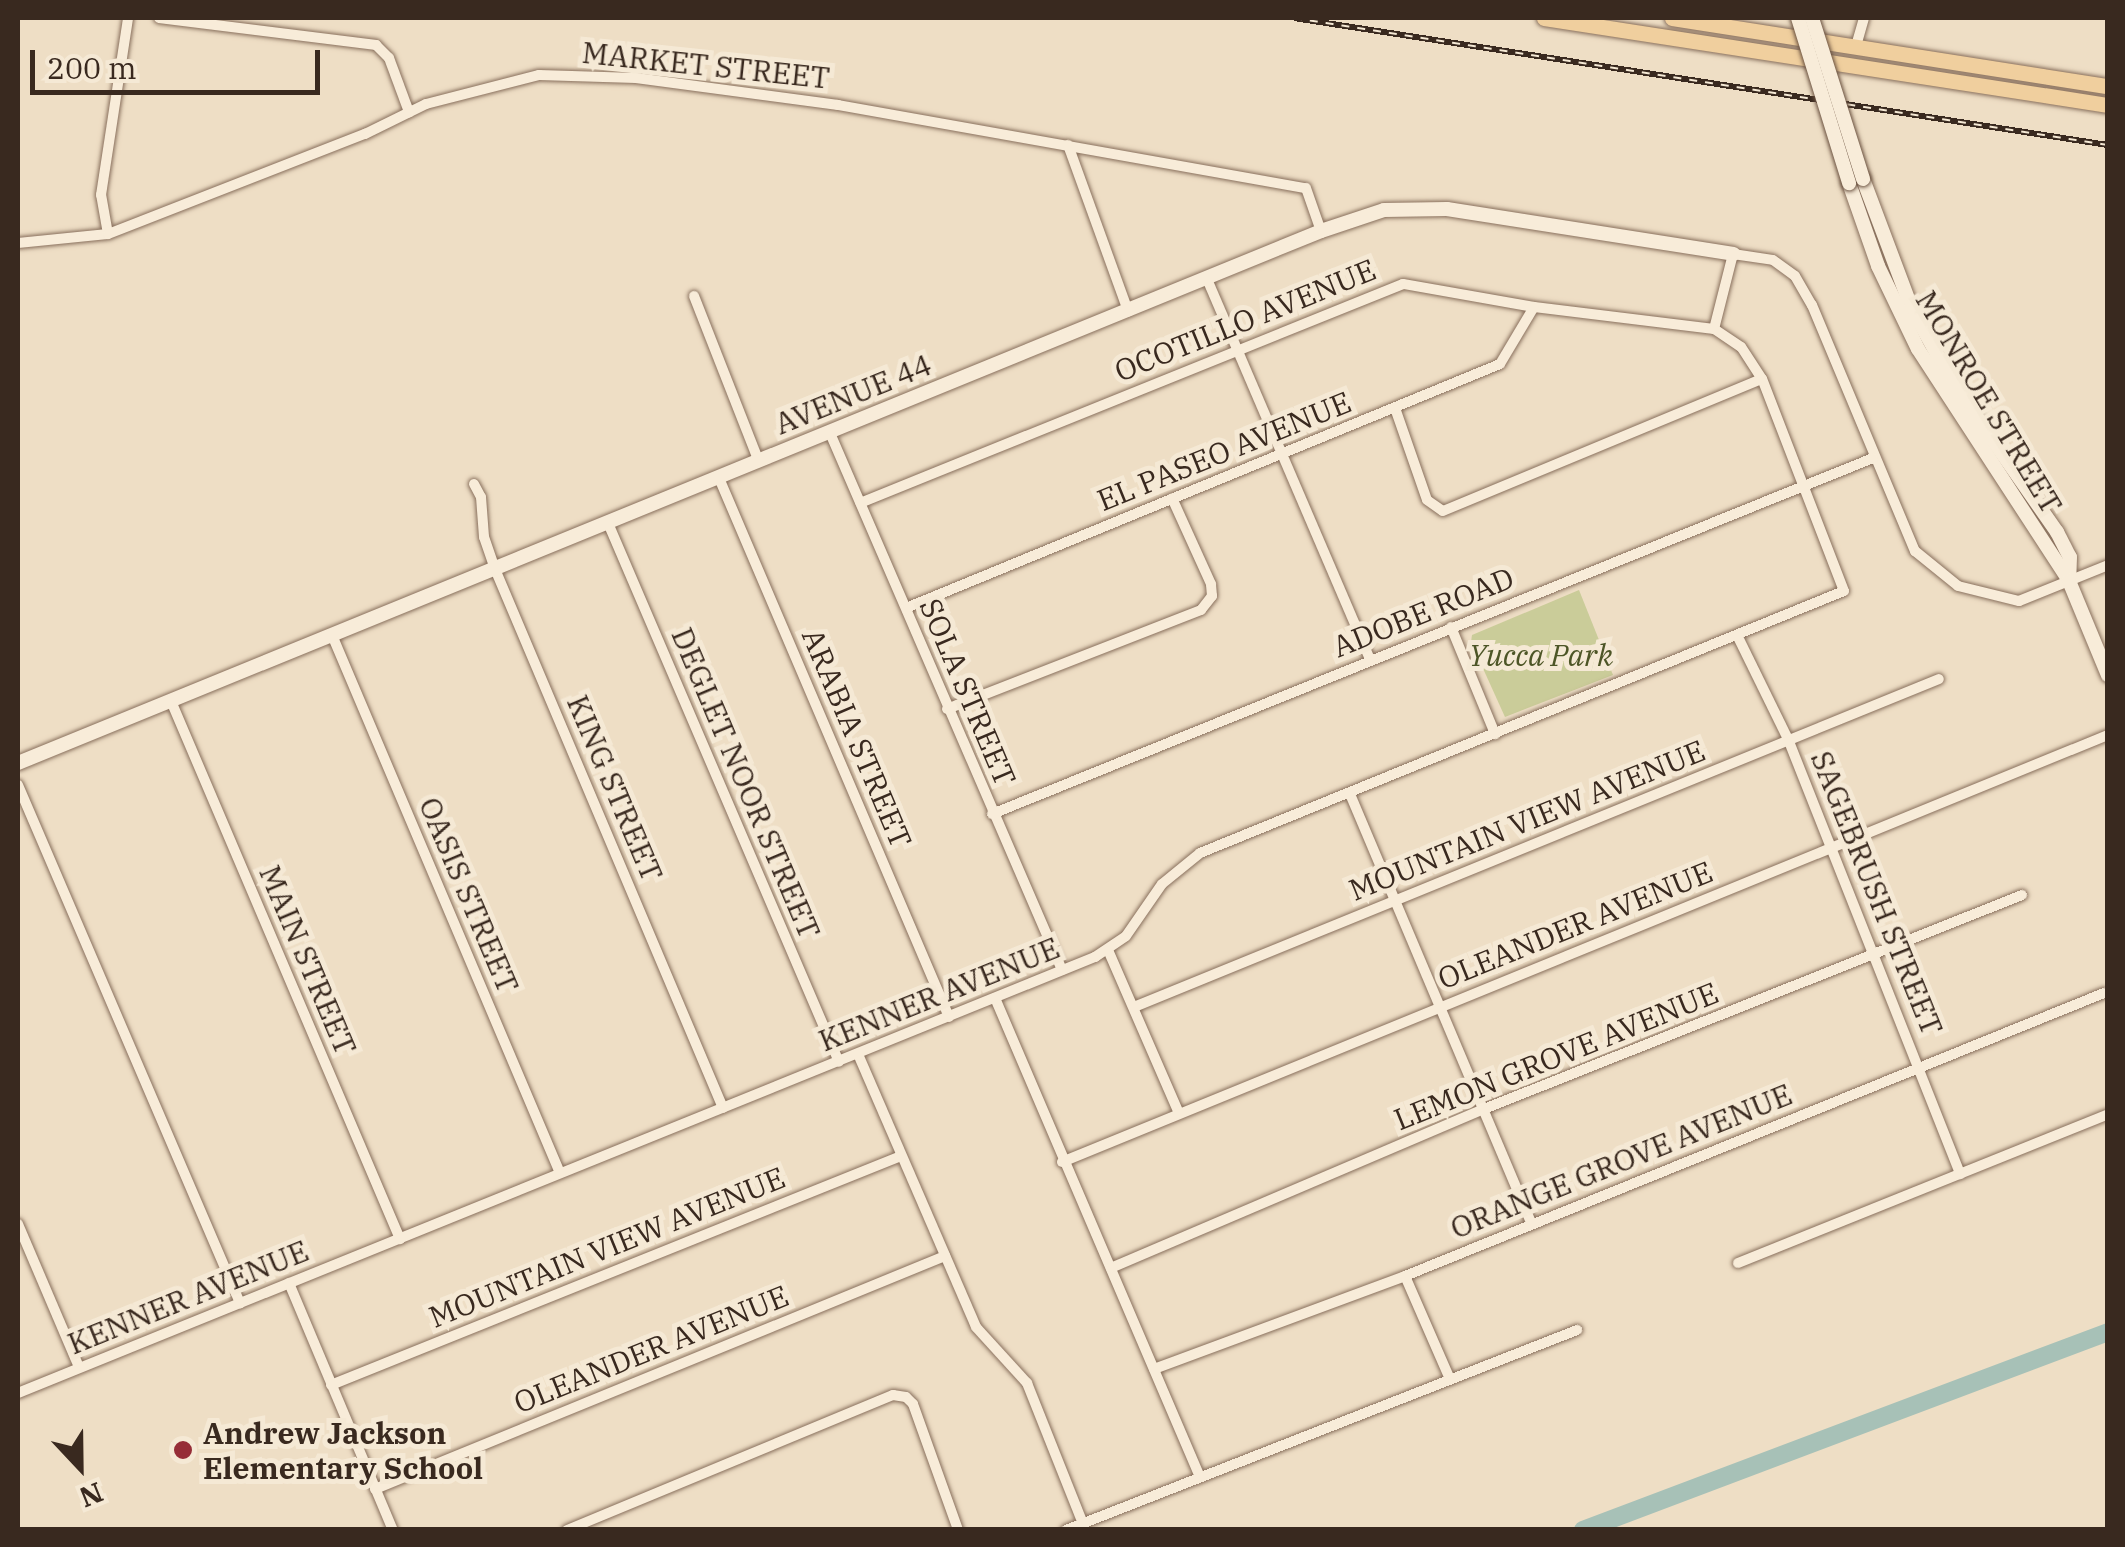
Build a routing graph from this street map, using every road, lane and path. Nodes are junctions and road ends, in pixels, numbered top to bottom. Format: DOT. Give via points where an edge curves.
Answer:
graph roads {
  1 [pos="128,18"];
  2 [pos="159,18"];
  3 [pos="1544,18"];
  4 [pos="1672,18"];
  5 [pos="1798,18"];
  6 [pos="1812,18"];
  7 [pos="1864,18"];
  8 [pos="1692,19"];
  9 [pos="1588,24"];
  10 [pos="1790,36"];
  11 [pos="1716,44"];
  12 [pos="1856,46"];
  13 [pos="2108,86"];
  14 [pos="2108,106"];
  15 [pos="409,112"];
  16 [pos="1068,146"];
  17 [pos="1856,181"];
  18 [pos="1321,231"];
  19 [pos="108,234"];
  20 [pos="18,243"];
  21 [pos="1733,254"];
  22 [pos="1207,279"];
  23 [pos="694,296"];
  24 [pos="1534,308"];
  25 [pos="1128,311"];
  26 [pos="1714,329"];
  27 [pos="1235,350"];
  28 [pos="1762,379"];
  29 [pos="1395,408"];
  30 [pos="830,433"];
  31 [pos="1280,455"];
  32 [pos="1873,458"];
  33 [pos="759,462"];
  34 [pos="719,478"];
  35 [pos="474,484"];
  36 [pos="1802,486"];
  37 [pos="1172,498"];
  38 [pos="860,503"];
  39 [pos="608,523"];
  40 [pos="2108,565"];
  41 [pos="495,569"];
  42 [pos="2069,581"];
  43 [pos="906,608"];
  44 [pos="1451,627"];
  45 [pos="1737,635"];
  46 [pos="332,636"];
  47 [pos="1370,660"];
  48 [pos="2108,675"];
  49 [pos="1939,679"];
  50 [pos="171,701"];
  51 [pos="947,709"];
  52 [pos="1495,734"];
  53 [pos="2108,735"];
  54 [pos="1788,740"];
  55 [pos="18,763"];
  56 [pos="18,785"];
  57 [pos="1350,794"];
  58 [pos="992,814"];
  59 [pos="1832,846"];
  60 [pos="2022,895"];
  61 [pos="1396,901"];
  62 [pos="1108,950"];
  63 [pos="1876,956"];
  64 [pos="1062,970"];
  65 [pos="2104,992"];
  66 [pos="995,998"];
  67 [pos="1440,1006"];
  68 [pos="1134,1008"];
  69 [pos="949,1016"];
  70 [pos="858,1054"];
  71 [pos="839,1062"];
  72 [pos="1920,1067"];
  73 [pos="723,1108"];
  74 [pos="1484,1109"];
  75 [pos="1179,1114"];
  76 [pos="2108,1114"];
  77 [pos="901,1156"];
  78 [pos="1062,1162"];
  79 [pos="560,1174"];
  80 [pos="1960,1174"];
  81 [pos="18,1224"];
  82 [pos="1532,1224"];
  83 [pos="400,1239"];
  84 [pos="946,1256"];
  85 [pos="1738,1263"];
  86 [pos="1111,1268"];
  87 [pos="1405,1276"];
  88 [pos="289,1283"];
  89 [pos="240,1303"];
  90 [pos="1577,1330"];
  91 [pos="79,1367"];
  92 [pos="1154,1369"];
  93 [pos="1450,1379"];
  94 [pos="331,1385"];
  95 [pos="18,1392"];
  96 [pos="1200,1476"];
  97 [pos="375,1489"];
  98 [pos="1083,1524"];
  99 [pos="393,1530"];
  100 [pos="567,1530"];
  101 [pos="958,1530"];
  102 [pos="1066,1530"];
  1 -- 19 [label="street" via="101,195"];
  2 -- 15 [label="street" via="376,46 389,58"];
  3 -- 9 [label="main road"];
  4 -- 8 [label="main road"];
  5 -- 17 [label="street, MONROE STREET, bridge"];
  6 -- 17 [label="street, MONROE STREET, bridge"];
  7 -- 12 [label="street"];
  8 -- 9 [label="main road" via="1678,30 1614,20"];
  8 -- 10 [label="main road"];
  8 -- 11 [label="main road"];
  9 -- 11 [label="main road"];
  10 -- 11 [label="main road" via="1762,40 1719,33"];
  10 -- 12 [label="main road"];
  11 -- 14 [label="main road"];
  12 -- 13 [label="main road"];
  15 -- 16 [label="street, MARKET STREET" via="539,74 636,78 838,104"];
  15 -- 19 [label="street, MARKET STREET"];
  16 -- 18 [label="street, MARKET STREET" via="1306,188"];
  16 -- 25 [label="street"];
  17 -- 42 [label="street, MONROE STREET" via="1878,266 1918,349"];
  18 -- 21 [label="street, AVENUE 44" via="1384,210 1446,209"];
  18 -- 22 [label="street, AVENUE 44"];
  19 -- 20 [label="street, MARKET STREET"];
  21 -- 26 [label="street"];
  21 -- 32 [label="street" via="1773,260 1796,276"];
  22 -- 25 [label="street, AVENUE 44"];
  22 -- 27 [label="street"];
  23 -- 33 [label="street"];
  24 -- 26 [label="street, OCOTILLO AVENUE"];
  24 -- 27 [label="street, OCOTILLO AVENUE" via="1403,284"];
  24 -- 29 [label="street, EL PASEO AVENUE" via="1500,364"];
  25 -- 30 [label="street, AVENUE 44"];
  26 -- 28 [label="street" via="1741,346"];
  27 -- 31 [label="street"];
  27 -- 38 [label="street, OCOTILLO AVENUE"];
  28 -- 29 [label="street" via="1444,511 1427,500"];
  28 -- 36 [label="street"];
  29 -- 31 [label="street, EL PASEO AVENUE"];
  30 -- 33 [label="street, AVENUE 44"];
  30 -- 38 [label="street, SOLA STREET"];
  31 -- 37 [label="street, EL PASEO AVENUE"];
  31 -- 47 [label="street"];
  32 -- 36 [label="street, ADOBE ROAD"];
  32 -- 42 [label="street" via="1914,551 1948,580 2019,601"];
  33 -- 34 [label="street, AVENUE 44"];
  34 -- 39 [label="street, AVENUE 44"];
  34 -- 69 [label="street, ARABIA STREET"];
  35 -- 41 [label="street, KING STREET"];
  36 -- 44 [label="street, ADOBE ROAD"];
  36 -- 45 [label="street, KENNER AVENUE" via="1844,591"];
  37 -- 43 [label="street, EL PASEO AVENUE"];
  37 -- 51 [label="street" via="1211,584 1212,596 1201,610"];
  38 -- 43 [label="street, SOLA STREET"];
  39 -- 41 [label="street, AVENUE 44"];
  39 -- 71 [label="street, DEGLET NOOR STREET"];
  40 -- 42 [label="street"];
  41 -- 46 [label="street, AVENUE 44"];
  41 -- 73 [label="street, KING STREET"];
  42 -- 48 [label="street, MONROE STREET"];
  43 -- 51 [label="street, SOLA STREET"];
  44 -- 47 [label="street, ADOBE ROAD"];
  44 -- 52 [label="street"];
  45 -- 52 [label="street, KENNER AVENUE"];
  45 -- 54 [label="street, SAGEBRUSH STREET"];
  46 -- 50 [label="street, AVENUE 44"];
  46 -- 79 [label="street, OASIS STREET"];
  47 -- 58 [label="street, ADOBE ROAD"];
  49 -- 54 [label="street, MOUNTAIN VIEW AVENUE"];
  50 -- 55 [label="street, AVENUE 44"];
  50 -- 83 [label="street, MAIN STREET"];
  51 -- 58 [label="street, SOLA STREET"];
  52 -- 57 [label="street, KENNER AVENUE"];
  53 -- 59 [label="street, OLEANDER AVENUE"];
  54 -- 59 [label="street, SAGEBRUSH STREET"];
  54 -- 61 [label="street, MOUNTAIN VIEW AVENUE"];
  56 -- 89 [label="street"];
  57 -- 61 [label="street"];
  57 -- 62 [label="street, KENNER AVENUE" via="1200,853 1162,884 1138,922"];
  58 -- 64 [label="street, SOLA STREET"];
  59 -- 63 [label="street, SAGEBRUSH STREET"];
  59 -- 67 [label="street, OLEANDER AVENUE"];
  60 -- 63 [label="street, LEMON GROVE AVENUE"];
  61 -- 67 [label="street"];
  61 -- 68 [label="street, MOUNTAIN VIEW AVENUE"];
  62 -- 64 [label="street, KENNER AVENUE"];
  62 -- 68 [label="street"];
  63 -- 72 [label="street, SAGEBRUSH STREET"];
  63 -- 74 [label="street, LEMON GROVE AVENUE"];
  64 -- 66 [label="street, KENNER AVENUE"];
  65 -- 72 [label="street, ORANGE GROVE AVENUE"];
  66 -- 69 [label="street, KENNER AVENUE"];
  66 -- 78 [label="street"];
  67 -- 74 [label="street"];
  67 -- 75 [label="street, OLEANDER AVENUE"];
  68 -- 75 [label="street"];
  69 -- 70 [label="street, KENNER AVENUE"];
  70 -- 71 [label="street, KENNER AVENUE"];
  70 -- 77 [label="street"];
  71 -- 73 [label="street, KENNER AVENUE"];
  72 -- 80 [label="street, SAGEBRUSH STREET"];
  72 -- 82 [label="street, ORANGE GROVE AVENUE"];
  73 -- 79 [label="street, KENNER AVENUE"];
  74 -- 82 [label="street"];
  74 -- 86 [label="street, LEMON GROVE AVENUE"];
  75 -- 78 [label="street, OLEANDER AVENUE"];
  76 -- 80 [label="street"];
  77 -- 84 [label="street"];
  77 -- 94 [label="street, MOUNTAIN VIEW AVENUE"];
  78 -- 86 [label="street"];
  79 -- 83 [label="street, KENNER AVENUE"];
  80 -- 85 [label="street"];
  81 -- 91 [label="street"];
  82 -- 87 [label="street, ORANGE GROVE AVENUE"];
  83 -- 88 [label="street, KENNER AVENUE"];
  84 -- 97 [label="street, OLEANDER AVENUE"];
  84 -- 98 [label="street" via="976,1327 1027,1383"];
  86 -- 92 [label="street"];
  87 -- 92 [label="street, ORANGE GROVE AVENUE"];
  87 -- 93 [label="street"];
  88 -- 89 [label="street, KENNER AVENUE"];
  88 -- 94 [label="street"];
  89 -- 91 [label="street, KENNER AVENUE"];
  90 -- 93 [label="street"];
  91 -- 95 [label="street, KENNER AVENUE"];
  92 -- 96 [label="street"];
  93 -- 96 [label="street"];
  94 -- 97 [label="street"];
  96 -- 98 [label="street"];
  97 -- 99 [label="street"];
  98 -- 102 [label="street"];
  100 -- 101 [label="street" via="893,1395 913,1404"];
}
